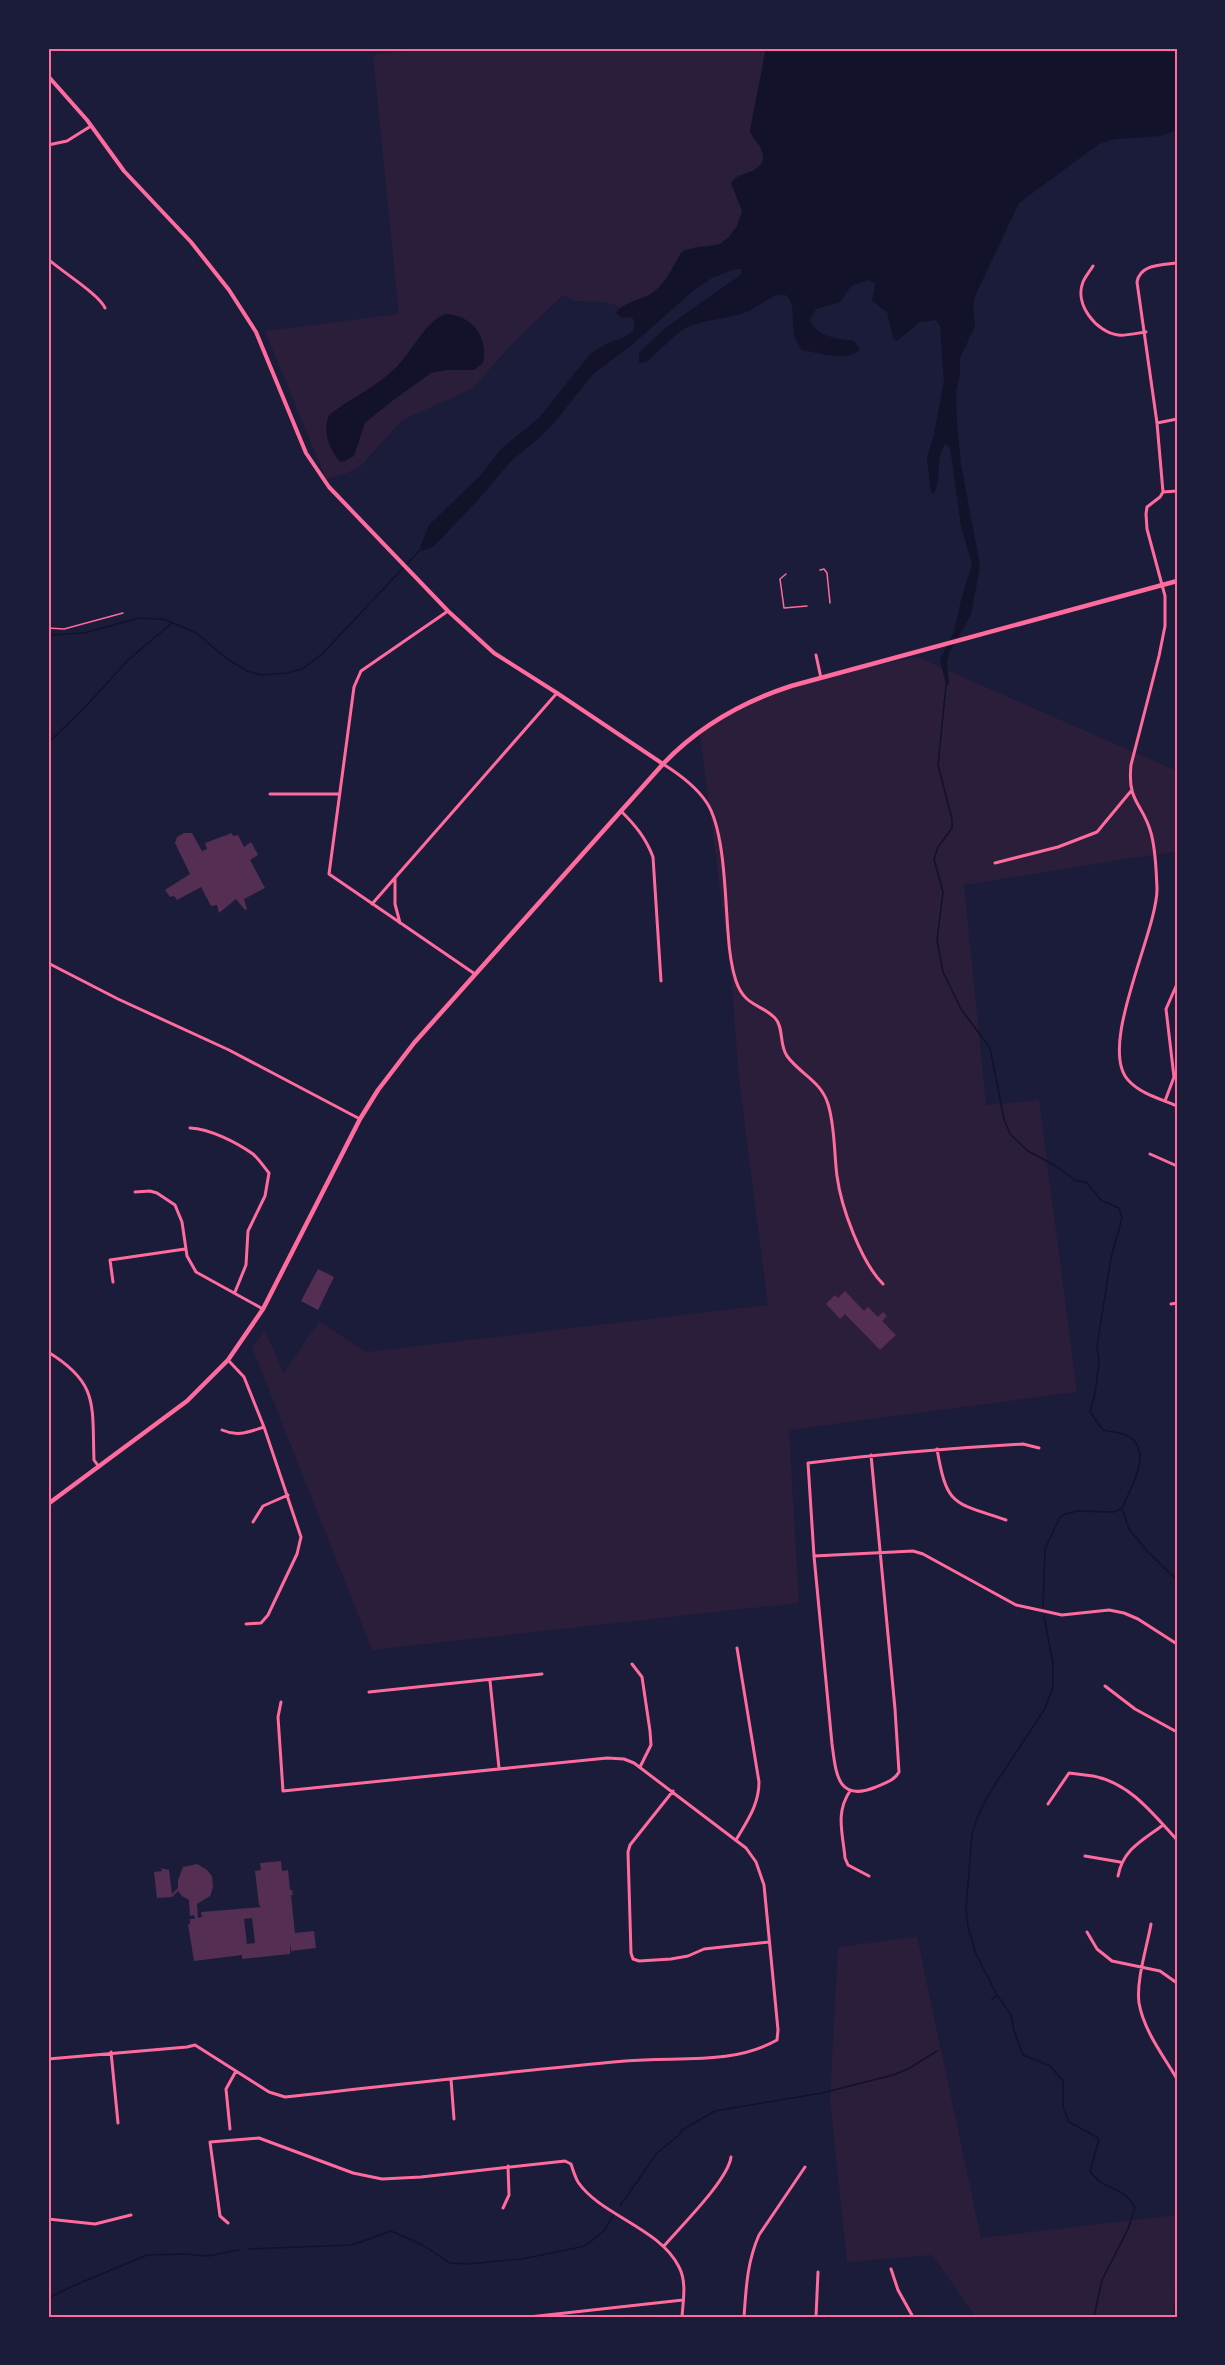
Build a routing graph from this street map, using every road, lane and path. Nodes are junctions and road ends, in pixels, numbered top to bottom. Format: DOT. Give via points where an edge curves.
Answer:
graph roads {
  1 [pos="48,76"];
  2 [pos="91,126"];
  3 [pos="48,145"];
  4 [pos="48,261"];
  5 [pos="1177,263"];
  6 [pos="1093,267"];
  7 [pos="105,308"];
  8 [pos="1146,332"];
  9 [pos="1177,419"];
  10 [pos="1157,423"];
  11 [pos="1177,491"];
  12 [pos="1163,492"];
  13 [pos="820,570"];
  14 [pos="786,574"];
  15 [pos="1177,581"];
  16 [pos="1162,585"];
  17 [pos="830,603"];
  18 [pos="807,606"];
  19 [pos="448,611"];
  20 [pos="123,613"];
  21 [pos="48,628"];
  22 [pos="816,655"];
  23 [pos="820,678"];
  24 [pos="557,693"];
  25 [pos="663,764"];
  26 [pos="1131,791"];
  27 [pos="270,794"];
  28 [pos="339,794"];
  29 [pos="621,811"];
  30 [pos="995,863"];
  31 [pos="395,877"];
  32 [pos="372,904"];
  33 [pos="400,923"];
  34 [pos="48,963"];
  35 [pos="474,974"];
  36 [pos="661,981"];
  37 [pos="1177,984"];
  38 [pos="1165,1101"];
  39 [pos="1177,1106"];
  40 [pos="360,1119"];
  41 [pos="190,1128"];
  42 [pos="1150,1154"];
  43 [pos="1177,1166"];
  44 [pos="135,1192"];
  45 [pos="185,1249"];
  46 [pos="113,1282"];
  47 [pos="883,1284"];
  48 [pos="235,1292"];
  49 [pos="1177,1303"];
  50 [pos="1171,1304"];
  51 [pos="263,1309"];
  52 [pos="48,1352"];
  53 [pos="228,1360"];
  54 [pos="264,1427"];
  55 [pos="222,1430"];
  56 [pos="1039,1448"];
  57 [pos="937,1449"];
  58 [pos="871,1455"];
  59 [pos="99,1467"];
  60 [pos="288,1495"];
  61 [pos="48,1504"];
  62 [pos="1006,1520"];
  63 [pos="253,1522"];
  64 [pos="880,1552"];
  65 [pos="814,1556"];
  66 [pos="246,1624"];
  67 [pos="1177,1644"];
  68 [pos="737,1648"];
  69 [pos="632,1664"];
  70 [pos="542,1674"];
  71 [pos="490,1681"];
  72 [pos="1105,1686"];
  73 [pos="369,1692"];
  74 [pos="281,1702"];
  75 [pos="1177,1732"];
  76 [pos="640,1767"];
  77 [pos="499,1769"];
  78 [pos="673,1791"];
  79 [pos="850,1791"];
  80 [pos="1048,1804"];
  81 [pos="1163,1825"];
  82 [pos="736,1840"];
  83 [pos="1177,1840"];
  84 [pos="1085,1856"];
  85 [pos="1120,1862"];
  86 [pos="869,1876"];
  87 [pos="1118,1876"];
  88 [pos="1151,1924"];
  89 [pos="1087,1932"];
  90 [pos="769,1942"];
  91 [pos="1142,1967"];
  92 [pos="1177,1983"];
  93 [pos="111,2052"];
  94 [pos="48,2059"];
  95 [pos="236,2070"];
  96 [pos="451,2079"];
  97 [pos="1177,2079"];
  98 [pos="454,2120"];
  99 [pos="118,2122"];
  100 [pos="230,2129"];
  101 [pos="731,2157"];
  102 [pos="508,2166"];
  103 [pos="805,2167"];
  104 [pos="503,2208"];
  105 [pos="131,2215"];
  106 [pos="48,2219"];
  107 [pos="228,2223"];
  108 [pos="664,2246"];
  109 [pos="891,2269"];
  110 [pos="818,2272"];
  111 [pos="683,2300"];
  112 [pos="529,2317"];
  113 [pos="682,2317"];
  114 [pos="744,2317"];
  115 [pos="816,2317"];
  116 [pos="913,2317"];
  1 -- 2 [label="street"];
  2 -- 3 [label="street" via="67,141"];
  2 -- 19 [label="street" via="124,171 191,242 229,290 256,332 306,453 329,487"];
  4 -- 7 [label="street" via="102,301"];
  5 -- 8 [label="street" via="1138,274"];
  6 -- 8 [label="street" via="1081,295 1093,321 1107,332 1119,335"];
  8 -- 10 [label="street"];
  9 -- 10 [label="street"];
  10 -- 12 [label="street"];
  11 -- 12 [label="street"];
  12 -- 16 [label="street" via="1146,514"];
  13 -- 17 [label="lane" via="827,573"];
  14 -- 18 [label="lane" via="780,579 784,608"];
  15 -- 16 [label="main road"];
  16 -- 23 [label="main road"];
  16 -- 26 [label="street" via="1165,626 1131,765"];
  19 -- 24 [label="street" via="494,653"];
  19 -- 28 [label="street" via="361,671 354,687"];
  20 -- 21 [label="path" via="64,629"];
  22 -- 23 [label="street"];
  23 -- 25 [label="main road" via="740,706 696,734"];
  24 -- 25 [label="street"];
  24 -- 31 [label="street"];
  25 -- 29 [label="main road"];
  25 -- 47 [label="street" via="690,784 708,805 718,836 729,948 737,984 750,1003 774,1016 787,1056 824,1094 843,1201 864,1256"];
  26 -- 30 [label="street" via="1097,832 1028,857"];
  26 -- 38 [label="street" via="1151,833 1157,890 1128,999 1120,1058 1129,1082"];
  27 -- 28 [label="street"];
  28 -- 32 [label="street" via="329,874"];
  29 -- 35 [label="main road"];
  29 -- 36 [label="street" via="638,828 653,857"];
  31 -- 32 [label="street"];
  31 -- 33 [label="street"];
  32 -- 33 [label="street"];
  33 -- 35 [label="street"];
  34 -- 40 [label="street" via="229,1050"];
  35 -- 40 [label="main road" via="398,1062"];
  37 -- 38 [label="street" via="1166,1009 1174,1077"];
  38 -- 39 [label="street"];
  40 -- 51 [label="main road"];
  41 -- 48 [label="street" via="203,1128 255,1155 269,1173 265,1196 248,1231 246,1265"];
  42 -- 43 [label="street"];
  44 -- 45 [label="street" via="157,1193 175,1205 182,1222"];
  45 -- 46 [label="street" via="110,1260"];
  45 -- 48 [label="street" via="195,1272"];
  48 -- 51 [label="street"];
  49 -- 50 [label="street"];
  51 -- 53 [label="main road"];
  52 -- 59 [label="street" via="75,1370 86,1386 92,1406 94,1460"];
  53 -- 54 [label="street" via="243,1377"];
  53 -- 59 [label="main road" via="187,1401"];
  54 -- 55 [label="street" via="239,1435"];
  54 -- 60 [label="street"];
  56 -- 57 [label="street" via="1023,1444"];
  57 -- 58 [label="street"];
  57 -- 62 [label="street" via="942,1479 951,1498"];
  58 -- 64 [label="street"];
  58 -- 65 [label="street" via="808,1463"];
  59 -- 61 [label="main road"];
  60 -- 63 [label="street" via="263,1506"];
  60 -- 66 [label="street" via="300,1530 300,1547 268,1614 261,1623"];
  64 -- 65 [label="street"];
  64 -- 67 [label="street" via="923,1554 1029,1609 1062,1615 1109,1610 1125,1613"];
  64 -- 79 [label="street" via="899,1773 866,1791"];
  65 -- 79 [label="street" via="837,1775"];
  68 -- 82 [label="street" via="759,1794"];
  69 -- 76 [label="street" via="642,1677 650,1731 651,1745"];
  70 -- 71 [label="street"];
  71 -- 73 [label="street"];
  71 -- 77 [label="street"];
  72 -- 75 [label="street" via="1135,1709"];
  74 -- 77 [label="street" via="278,1717 283,1791"];
  76 -- 77 [label="street" via="624,1759 607,1758"];
  76 -- 78 [label="street"];
  78 -- 82 [label="street"];
  78 -- 90 [label="street" via="628,1851 633,1959 671,1959 704,1949"];
  79 -- 86 [label="street" via="840,1810 845,1858"];
  80 -- 81 [label="street" via="1069,1773 1094,1776 1132,1793"];
  81 -- 83 [label="street"];
  81 -- 85 [label="street"];
  82 -- 90 [label="street" via="756,1862 764,1885"];
  84 -- 85 [label="street"];
  85 -- 87 [label="street"];
  88 -- 91 [label="street"];
  89 -- 91 [label="street" via="1097,1949 1112,1961"];
  90 -- 96 [label="street" via="778,2030 777,2040 764,2048 735,2056 627,2061"];
  91 -- 92 [label="street" via="1160,1971"];
  91 -- 97 [label="street" via="1138,1995 1145,2024"];
  93 -- 94 [label="street"];
  93 -- 95 [label="street" via="195,2044"];
  93 -- 99 [label="street"];
  95 -- 96 [label="street" via="269,2092 285,2097"];
  95 -- 100 [label="street" via="226,2089"];
  96 -- 98 [label="street"];
  101 -- 108 [label="street" via="718,2184"];
  102 -- 104 [label="street" via="509,2195"];
  102 -- 107 [label="street" via="382,2179 352,2173 259,2138 210,2142 220,2216"];
  102 -- 108 [label="street" via="565,2161 571,2164 588,2194"];
  103 -- 114 [label="street" via="753,2248"];
  105 -- 106 [label="street" via="95,2224"];
  108 -- 111 [label="street" via="680,2267"];
  109 -- 116 [label="street"];
  110 -- 115 [label="street"];
  111 -- 112 [label="street"];
  111 -- 113 [label="street"];
}
